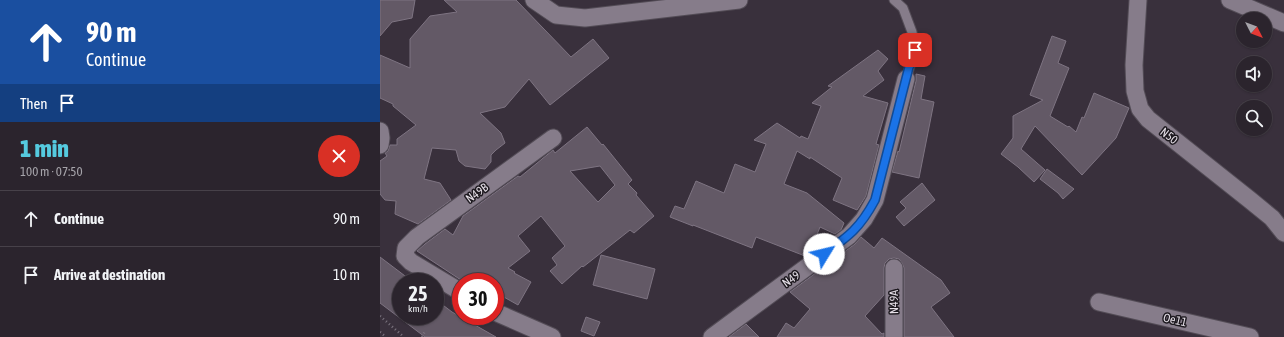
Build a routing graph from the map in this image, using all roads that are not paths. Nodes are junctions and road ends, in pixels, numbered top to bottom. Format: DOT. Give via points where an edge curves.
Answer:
graph roads {
  1 [pos="534,0"];
  2 [pos="739,0"];
  3 [pos="894,0"];
  4 [pos="1138,0"];
  5 [pos="1230,0"];
  6 [pos="1284,23"];
  7 [pos="906,80"];
  8 [pos="380,131"];
  9 [pos="553,138"];
  10 [pos="380,145"];
  11 [pos="1284,233"];
  12 [pos="894,268"];
  13 [pos="452,287"];
  14 [pos="1099,302"];
  15 [pos="504,316"];
  16 [pos="552,337"];
  17 [pos="712,337"];
  18 [pos="894,337"];
  19 [pos="1250,337"];
  1 -- 2 [label="street" via="556,15 580,18"];
  3 -- 7 [label="lane" via="903,8 912,32 915,50"];
  4 -- 11 [label="street, N50" via="1134,65 1135,91 1140,109 1148,119 1272,218"];
  5 -- 6 [label="street"];
  7 -- 17 [label="street, N49" via="875,200 864,219 849,236"];
  8 -- 10 [label="street"];
  9 -- 13 [label="street, N49B" via="417,237 406,248 405,256 411,262"];
  12 -- 18 [label="street, N49A"];
  14 -- 19 [label="street, Oe11"];
  15 -- 16 [label="street"];
}
